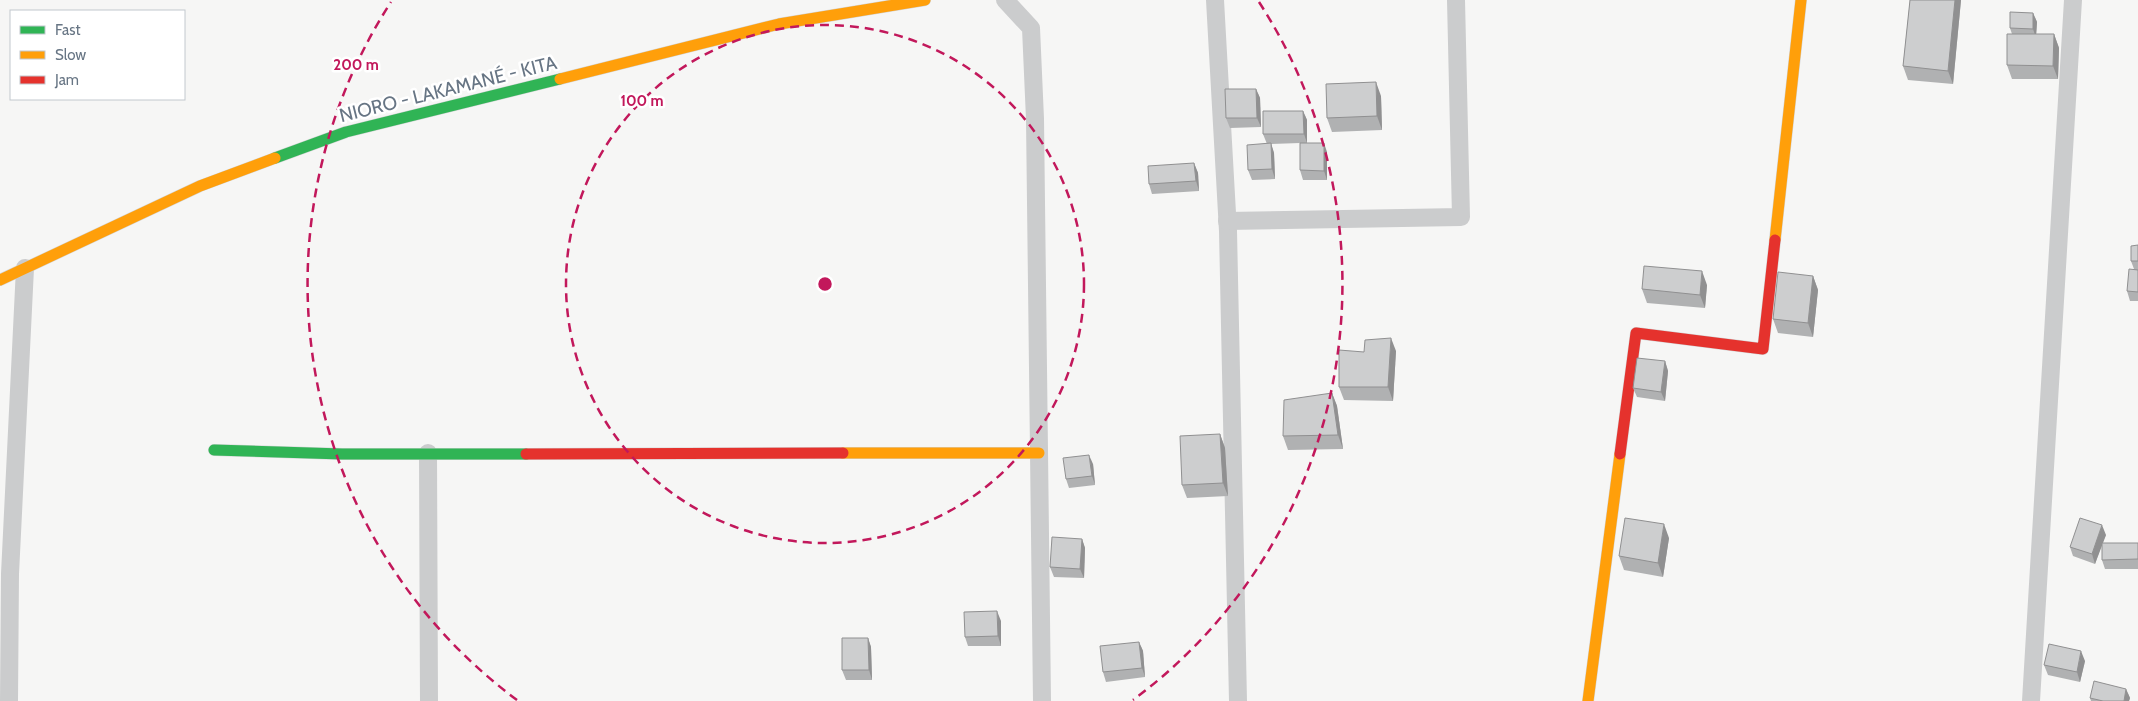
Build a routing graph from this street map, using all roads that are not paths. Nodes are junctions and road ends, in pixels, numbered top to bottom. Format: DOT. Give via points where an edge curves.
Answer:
graph roads {
  1 [pos="925,0"];
  2 [pos="1005,0"];
  3 [pos="1215,0"];
  4 [pos="1456,0"];
  5 [pos="1801,0"];
  6 [pos="2073,0"];
  7 [pos="1227,220"];
  8 [pos="25,268"];
  9 [pos="0,280"];
  10 [pos="214,450"];
  11 [pos="428,453"];
  12 [pos="1040,453"];
  13 [pos="9,701"];
  14 [pos="429,701"];
  15 [pos="1042,701"];
  16 [pos="1238,701"];
  17 [pos="1588,701"];
  18 [pos="2031,701"];
  1 -- 8 [label="street, NIORO - LAKAMANÉ - KITA" via="779,24 346,132 200,186"];
  2 -- 12 [label="street" via="1031,28 1036,119"];
  3 -- 7 [label="street"];
  4 -- 7 [label="street" via="1461,217"];
  5 -- 17 [label="street" via="1763,349 1636,333"];
  6 -- 18 [label="street"];
  7 -- 16 [label="street"];
  8 -- 9 [label="street, NIORO - LAKAMANÉ - KITA"];
  8 -- 13 [label="street" via="10,574"];
  10 -- 11 [label="street"];
  11 -- 12 [label="street"];
  11 -- 14 [label="street"];
  12 -- 15 [label="street"];
}
